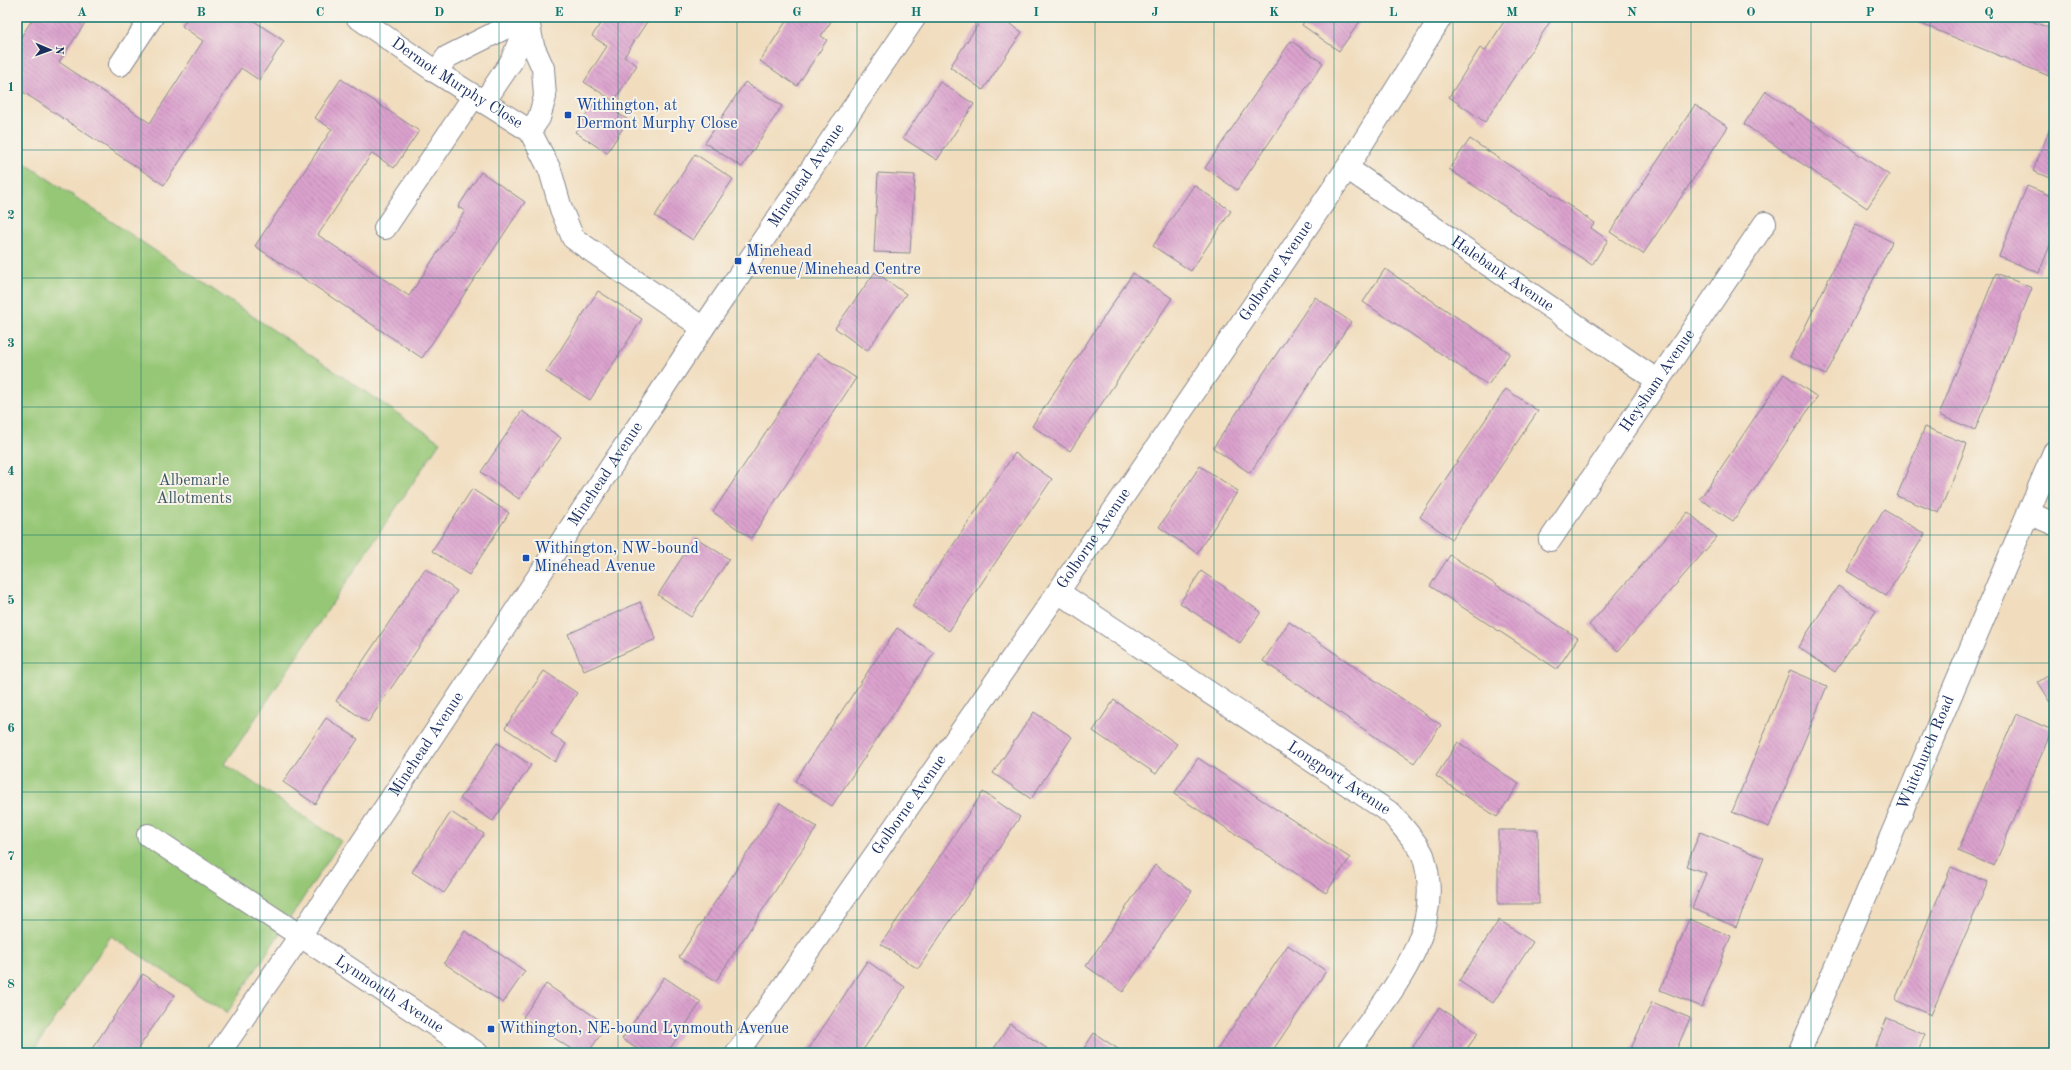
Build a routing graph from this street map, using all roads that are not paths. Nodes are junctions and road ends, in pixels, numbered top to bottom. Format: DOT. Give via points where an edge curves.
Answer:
graph roads {
  1 [pos="152,17"];
  2 [pos="357,17"];
  3 [pos="915,17"];
  4 [pos="1441,17"];
  5 [pos="529,18"];
  6 [pos="120,65"];
  7 [pos="436,72"];
  8 [pos="479,99"];
  9 [pos="530,131"];
  10 [pos="1347,168"];
  11 [pos="1765,222"];
  12 [pos="385,228"];
  13 [pos="702,328"];
  14 [pos="1658,381"];
  15 [pos="2054,452"];
  16 [pos="2029,514"];
  17 [pos="2054,524"];
  18 [pos="1550,540"];
  19 [pos="1058,592"];
  20 [pos="148,835"];
  21 [pos="300,936"];
  22 [pos="219,1053"];
  23 [pos="477,1053"];
  24 [pos="737,1053"];
  25 [pos="1347,1053"];
  26 [pos="1799,1053"];
  1 -- 6 [label="street"];
  2 -- 7 [label="street, Dermot Murphy Close"];
  3 -- 13 [label="street, Minehead Avenue"];
  4 -- 10 [label="street, Golborne Avenue"];
  5 -- 7 [label="street" via="447,58"];
  5 -- 8 [label="street" via="511,62"];
  5 -- 9 [label="street" via="533,46 543,68 546,96"];
  7 -- 8 [label="street, Dermot Murphy Close"];
  8 -- 9 [label="street, Dermot Murphy Close"];
  8 -- 12 [label="street"];
  9 -- 13 [label="street, Dermot Murphy Close" via="550,170 561,209 573,238"];
  10 -- 14 [label="street, Halebank Avenue"];
  10 -- 19 [label="street, Golborne Avenue"];
  11 -- 14 [label="street, Heysham Avenue"];
  13 -- 21 [label="street, Minehead Avenue"];
  14 -- 18 [label="street, Heysham Avenue"];
  15 -- 16 [label="street, Whitchurch Road"];
  16 -- 17 [label="street"];
  16 -- 26 [label="street, Whitchurch Road"];
  19 -- 24 [label="street, Golborne Avenue"];
  19 -- 25 [label="street, Longport Avenue" via="1392,814 1423,854 1430,892 1424,928 1410,964"];
  20 -- 21 [label="street, Lynmouth Avenue"];
  21 -- 22 [label="street, Minehead Avenue"];
  21 -- 23 [label="street, Lynmouth Avenue"];
}
